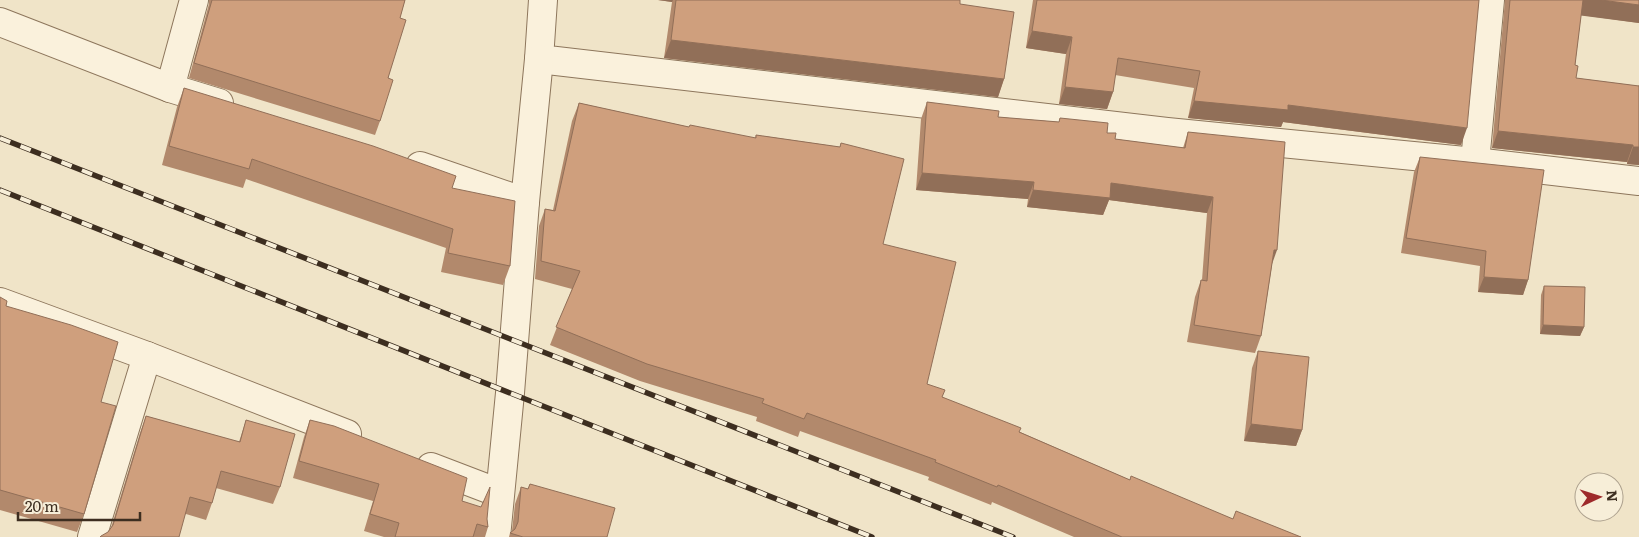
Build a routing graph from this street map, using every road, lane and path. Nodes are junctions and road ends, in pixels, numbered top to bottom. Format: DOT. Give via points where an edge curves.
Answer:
graph roads {
  1 [pos="194,0"];
  2 [pos="543,0"];
  3 [pos="1490,0"];
  4 [pos="0,22"];
  5 [pos="539,59"];
  6 [pos="170,88"];
  7 [pos="244,111"];
  8 [pos="401,160"];
  9 [pos="1475,162"];
  10 [pos="1639,180"];
  11 [pos="525,202"];
  12 [pos="0,302"];
  13 [pos="147,356"];
  14 [pos="370,443"];
  15 [pos="407,457"];
  16 [pos="500,493"];
  17 [pos="92,537"];
  18 [pos="496,537"];
  1 -- 6 [label="street"];
  2 -- 5 [label="street"];
  3 -- 9 [label="street"];
  4 -- 6 [label="street"];
  5 -- 9 [label="street" via="1167,132"];
  5 -- 11 [label="street"];
  6 -- 7 [label="street"];
  8 -- 11 [label="street"];
  9 -- 10 [label="street"];
  11 -- 16 [label="street"];
  12 -- 13 [label="street"];
  13 -- 14 [label="street"];
  13 -- 17 [label="street"];
  15 -- 16 [label="street"];
  16 -- 18 [label="street"];
}
